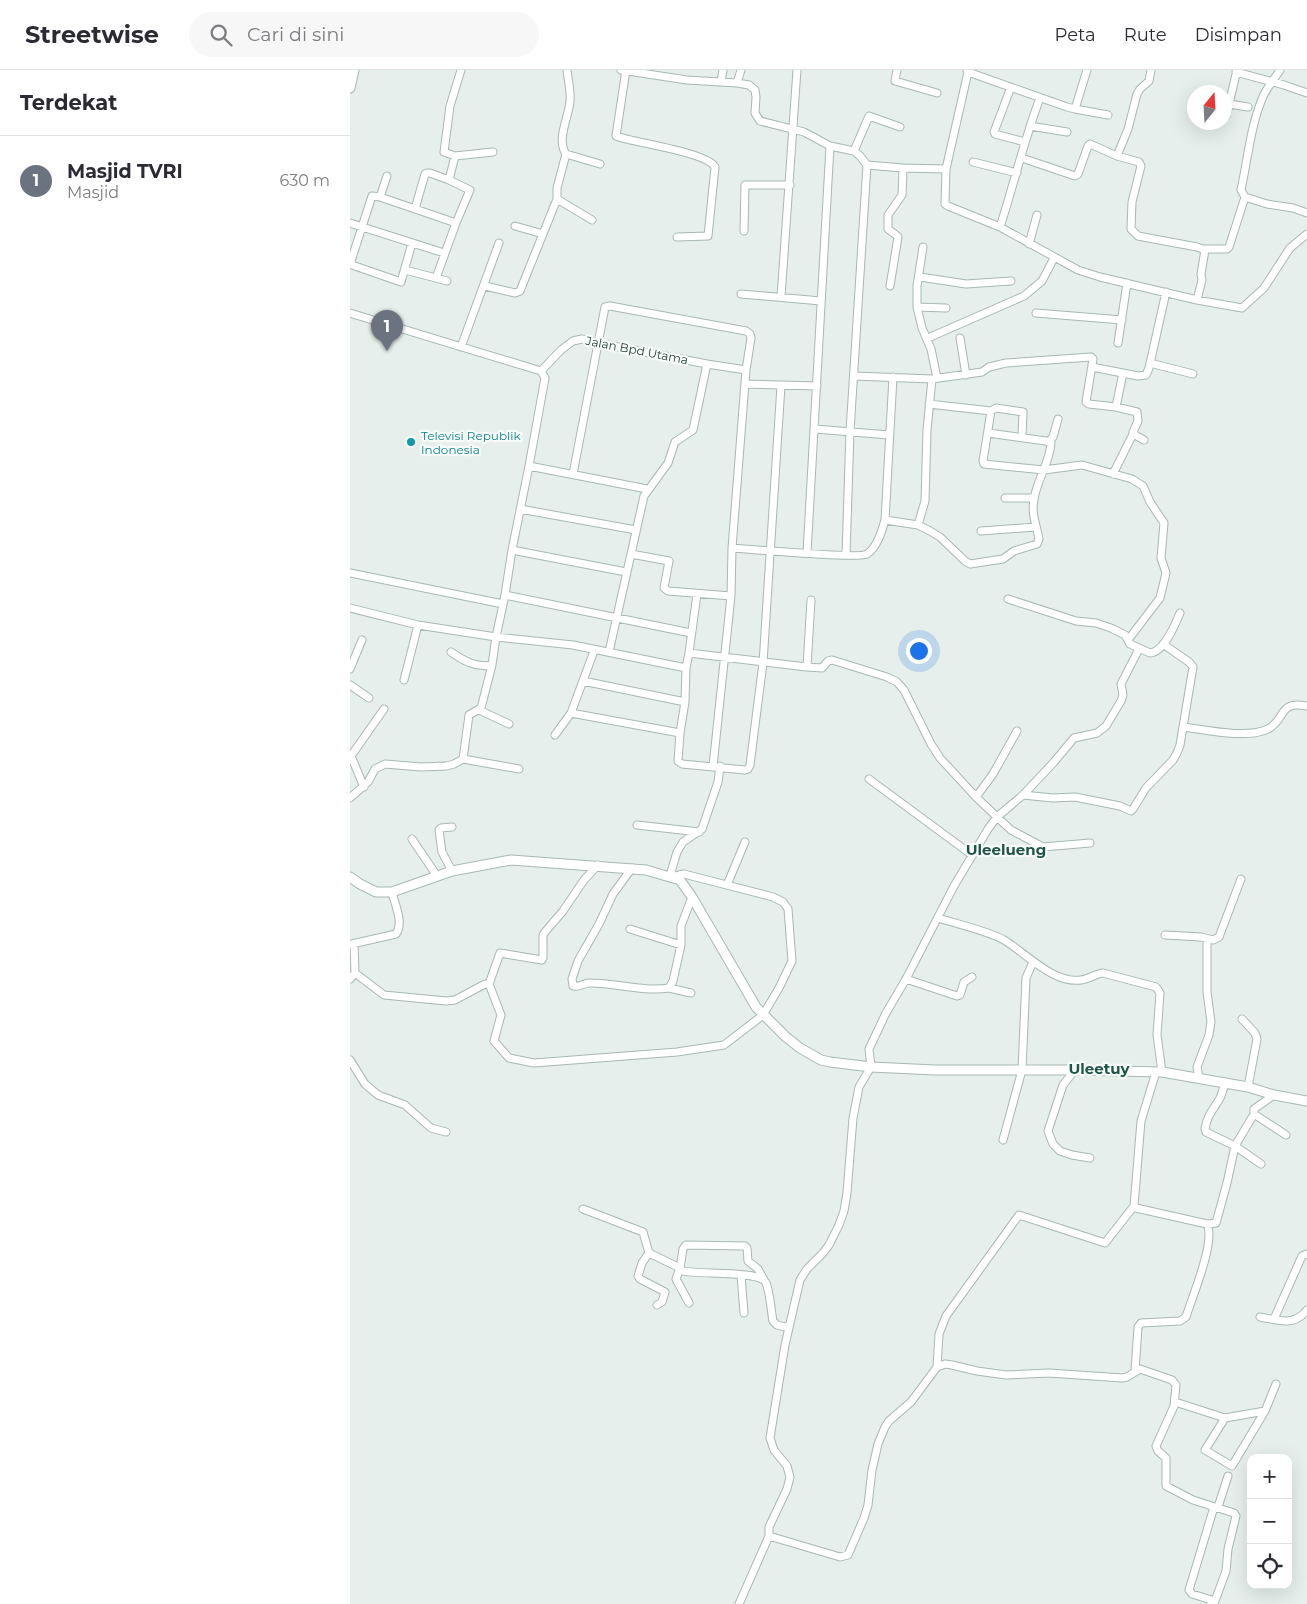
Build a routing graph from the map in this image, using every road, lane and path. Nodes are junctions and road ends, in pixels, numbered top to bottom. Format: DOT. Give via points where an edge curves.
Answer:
graph roads {
  1 [pos="354,70"];
  2 [pos="461,70"];
  3 [pos="567,70"];
  4 [pos="624,70"];
  5 [pos="724,70"];
  6 [pos="741,70"];
  7 [pos="797,70"];
  8 [pos="897,70"];
  9 [pos="1087,70"];
  10 [pos="1151,70"];
  11 [pos="1280,70"];
  12 [pos="968,71"];
  13 [pos="1236,71"];
  14 [pos="721,82"];
  15 [pos="1271,82"];
  16 [pos="738,83"];
  17 [pos="1011,87"];
  18 [pos="350,88"];
  19 [pos="1232,90"];
  20 [pos="937,93"];
  21 [pos="1307,93"];
  22 [pos="1040,98"];
  23 [pos="1232,104"];
  24 [pos="1248,107"];
  25 [pos="1075,109"];
  26 [pos="1108,115"];
  27 [pos="1030,126"];
  28 [pos="900,127"];
  29 [pos="794,129"];
  30 [pos="1067,132"];
  31 [pos="1025,142"];
  32 [pos="830,146"];
  33 [pos="493,152"];
  34 [pos="854,152"];
  35 [pos="566,154"];
  36 [pos="455,156"];
  37 [pos="1118,156"];
  38 [pos="1022,158"];
  39 [pos="973,162"];
  40 [pos="600,164"];
  41 [pos="866,165"];
  42 [pos="903,168"];
  43 [pos="946,169"];
  44 [pos="1018,173"];
  45 [pos="387,176"];
  46 [pos="449,180"];
  47 [pos="790,185"];
  48 [pos="380,197"];
  49 [pos="1245,197"];
  50 [pos="557,199"];
  51 [pos="415,208"];
  52 [pos="1307,213"];
  53 [pos="1037,215"];
  54 [pos="592,220"];
  55 [pos="350,223"];
  56 [pos="456,223"];
  57 [pos="515,226"];
  58 [pos="362,227"];
  59 [pos="1000,227"];
  60 [pos="744,231"];
  61 [pos="543,234"];
  62 [pos="1307,234"];
  63 [pos="677,238"];
  64 [pos="412,243"];
  65 [pos="499,243"];
  66 [pos="1029,244"];
  67 [pos="923,247"];
  68 [pos="1204,250"];
  69 [pos="444,253"];
  70 [pos="1054,258"];
  71 [pos="405,270"];
  72 [pos="920,277"];
  73 [pos="436,278"];
  74 [pos="447,281"];
  75 [pos="1011,281"];
  76 [pos="1127,283"];
  77 [pos="485,286"];
  78 [pos="890,286"];
  79 [pos="1166,292"];
  80 [pos="741,294"];
  81 [pos="781,297"];
  82 [pos="1197,300"];
  83 [pos="821,301"];
  84 [pos="917,307"];
  85 [pos="946,308"];
  86 [pos="350,313"];
  87 [pos="1036,313"];
  88 [pos="1122,320"];
  89 [pos="928,338"];
  90 [pos="960,338"];
  91 [pos="597,343"];
  92 [pos="1118,343"];
  93 [pos="461,347"];
  94 [pos="1150,363"];
  95 [pos="707,364"];
  96 [pos="1092,367"];
  97 [pos="746,370"];
  98 [pos="541,372"];
  99 [pos="1123,373"];
  100 [pos="1193,374"];
  101 [pos="966,375"];
  102 [pos="854,376"];
  103 [pos="892,377"];
  104 [pos="934,379"];
  105 [pos="745,384"];
  106 [pos="781,386"];
  107 [pos="817,386"];
  108 [pos="929,404"];
  109 [pos="1116,407"];
  110 [pos="992,411"];
  111 [pos="1058,419"];
  112 [pos="815,429"];
  113 [pos="850,431"];
  114 [pos="988,433"];
  115 [pos="1133,434"];
  116 [pos="889,435"];
  117 [pos="1022,437"];
  118 [pos="1144,440"];
  119 [pos="1049,442"];
  120 [pos="530,466"];
  121 [pos="1044,470"];
  122 [pos="573,474"];
  123 [pos="1113,474"];
  124 [pos="647,489"];
  125 [pos="1005,498"];
  126 [pos="1034,498"];
  127 [pos="520,509"];
  128 [pos="885,520"];
  129 [pos="918,525"];
  130 [pos="1036,527"];
  131 [pos="636,530"];
  132 [pos="981,531"];
  133 [pos="732,548"];
  134 [pos="512,550"];
  135 [pos="770,551"];
  136 [pos="807,553"];
  137 [pos="631,554"];
  138 [pos="846,555"];
  139 [pos="626,572"];
  140 [pos="350,573"];
  141 [pos="697,594"];
  142 [pos="505,595"];
  143 [pos="731,596"];
  144 [pos="1008,599"];
  145 [pos="811,600"];
  146 [pos="503,604"];
  147 [pos="350,608"];
  148 [pos="1180,613"];
  149 [pos="617,617"];
  150 [pos="418,625"];
  151 [pos="691,633"];
  152 [pos="496,637"];
  153 [pos="362,640"];
  154 [pos="1128,640"];
  155 [pos="1163,644"];
  156 [pos="1139,649"];
  157 [pos="594,651"];
  158 [pos="451,652"];
  159 [pos="608,652"];
  160 [pos="689,653"];
  161 [pos="725,658"];
  162 [pos="763,663"];
  163 [pos="492,664"];
  164 [pos="807,667"];
  165 [pos="686,668"];
  166 [pos="350,669"];
  167 [pos="404,680"];
  168 [pos="583,682"];
  169 [pos="350,685"];
  170 [pos="370,698"];
  171 [pos="685,702"];
  172 [pos="1307,706"];
  173 [pos="384,709"];
  174 [pos="480,710"];
  175 [pos="571,713"];
  176 [pos="509,724"];
  177 [pos="1184,727"];
  178 [pos="1017,732"];
  179 [pos="680,733"];
  180 [pos="555,735"];
  181 [pos="462,759"];
  182 [pos="717,766"];
  183 [pos="519,770"];
  184 [pos="869,779"];
  185 [pos="364,787"];
  186 [pos="1023,795"];
  187 [pos="352,796"];
  188 [pos="976,798"];
  189 [pos="997,816"];
  190 [pos="636,825"];
  191 [pos="452,827"];
  192 [pos="699,832"];
  193 [pos="412,840"];
  194 [pos="745,842"];
  195 [pos="1090,843"];
  196 [pos="972,855"];
  197 [pos="598,865"];
  198 [pos="632,868"];
  199 [pos="452,871"];
  200 [pos="437,876"];
  201 [pos="350,877"];
  202 [pos="678,879"];
  203 [pos="1241,879"];
  204 [pos="727,885"];
  205 [pos="392,892"];
  206 [pos="692,897"];
  207 [pos="938,918"];
  208 [pos="630,929"];
  209 [pos="1165,935"];
  210 [pos="1207,940"];
  211 [pos="352,944"];
  212 [pos="681,945"];
  213 [pos="1032,962"];
  214 [pos="352,976"];
  215 [pos="972,977"];
  216 [pos="906,979"];
  217 [pos="488,984"];
  218 [pos="669,988"];
  219 [pos="691,992"];
  220 [pos="762,1015"];
  221 [pos="1242,1019"];
  222 [pos="350,1060"];
  223 [pos="871,1067"];
  224 [pos="1022,1070"];
  225 [pos="1075,1070"];
  226 [pos="1159,1072"];
  227 [pos="1199,1078"];
  228 [pos="1227,1083"];
  229 [pos="1248,1087"];
  230 [pos="1274,1095"];
  231 [pos="1307,1101"];
  232 [pos="1254,1114"];
  233 [pos="446,1132"];
  234 [pos="1286,1134"];
  235 [pos="1002,1140"];
  236 [pos="1235,1146"];
  237 [pos="1090,1158"];
  238 [pos="1262,1164"];
  239 [pos="1134,1206"];
  240 [pos="583,1209"];
  241 [pos="1207,1224"];
  242 [pos="649,1253"];
  243 [pos="1307,1254"];
  244 [pos="680,1268"];
  245 [pos="741,1275"];
  246 [pos="764,1280"];
  247 [pos="689,1303"];
  248 [pos="657,1305"];
  249 [pos="1307,1310"];
  250 [pos="744,1313"];
  251 [pos="1260,1317"];
  252 [pos="1274,1319"];
  253 [pos="789,1328"];
  254 [pos="938,1356"];
  255 [pos="945,1364"];
  256 [pos="937,1367"];
  257 [pos="1135,1371"];
  258 [pos="1276,1384"];
  259 [pos="1175,1402"];
  260 [pos="1265,1411"];
  261 [pos="1224,1418"];
  262 [pos="1228,1476"];
  263 [pos="1216,1507"];
  264 [pos="769,1536"];
  265 [pos="1212,1603"];
  266 [pos="739,1604"];
  1 -- 18 [label="street"];
  2 -- 36 [label="street" via="450,106 443,148 445,153"];
  3 -- 35 [label="street" via="570,99 562,142"];
  4 -- 14 [label="street"];
  4 -- 63 [label="street" via="616,136 679,151 710,162 715,167 708,236"];
  5 -- 14 [label="street"];
  6 -- 16 [label="street"];
  7 -- 29 [label="street"];
  8 -- 20 [label="street" via="895,81"];
  9 -- 25 [label="street"];
  10 -- 37 [label="street" via="1149,81 1137,94"];
  11 -- 15 [label="street"];
  12 -- 17 [label="street"];
  12 -- 43 [label="street"];
  13 -- 15 [label="street"];
  13 -- 19 [label="street"];
  14 -- 16 [label="street"];
  15 -- 21 [label="street"];
  15 -- 49 [label="street" via="1257,114 1241,190"];
  16 -- 29 [label="street" via="755,90 755,113 760,121"];
  17 -- 22 [label="street"];
  17 -- 31 [label="street" via="994,132"];
  22 -- 25 [label="street"];
  22 -- 27 [label="street"];
  23 -- 24 [label="street"];
  25 -- 26 [label="street"];
  27 -- 30 [label="street"];
  27 -- 31 [label="street"];
  28 -- 34 [label="street" via="869,116"];
  29 -- 32 [label="street"];
  29 -- 47 [label="street"];
  31 -- 38 [label="street"];
  32 -- 34 [label="street"];
  32 -- 83 [label="street"];
  33 -- 36 [label="street"];
  34 -- 41 [label="street"];
  35 -- 40 [label="street"];
  35 -- 50 [label="street"];
  36 -- 46 [label="street"];
  37 -- 38 [label="street" via="1089,145 1078,174 1073,176"];
  37 -- 68 [label="street" via="1141,164 1132,202 1132,231 1138,236"];
  38 -- 44 [label="street"];
  39 -- 44 [label="street"];
  41 -- 42 [label="street"];
  41 -- 102 [label="street"];
  42 -- 43 [label="street"];
  42 -- 78 [label="street" via="902,195 888,215 887,226 898,240"];
  43 -- 59 [label="street" via="946,205"];
  44 -- 59 [label="street"];
  45 -- 48 [label="street"];
  46 -- 51 [label="street" via="426,173"];
  46 -- 56 [label="street" via="470,190"];
  47 -- 60 [label="street" via="745,185"];
  47 -- 81 [label="street"];
  48 -- 51 [label="street"];
  48 -- 58 [label="street" via="371,196"];
  49 -- 52 [label="street"];
  49 -- 68 [label="street" via="1229,247"];
  50 -- 54 [label="street"];
  50 -- 61 [label="street"];
  51 -- 56 [label="street"];
  53 -- 66 [label="street"];
  55 -- 58 [label="street"];
  56 -- 69 [label="street"];
  57 -- 61 [label="street"];
  58 -- 64 [label="street"];
  58 -- 71 [label="street" via="352,265 399,282"];
  59 -- 66 [label="street"];
  61 -- 77 [label="street" via="520,291"];
  62 -- 82 [label="street" via="1290,248 1264,288 1244,307"];
  64 -- 69 [label="street"];
  64 -- 71 [label="street"];
  65 -- 77 [label="street"];
  66 -- 70 [label="street"];
  67 -- 72 [label="street"];
  68 -- 82 [label="street"];
  69 -- 73 [label="street"];
  70 -- 76 [label="street" via="1078,270"];
  70 -- 89 [label="street" via="1042,281 1024,296"];
  71 -- 73 [label="street"];
  72 -- 75 [label="street" via="966,284"];
  72 -- 84 [label="street"];
  73 -- 74 [label="street"];
  76 -- 79 [label="street"];
  76 -- 88 [label="street"];
  77 -- 93 [label="street"];
  79 -- 82 [label="street"];
  79 -- 94 [label="street"];
  80 -- 81 [label="street"];
  81 -- 83 [label="street"];
  83 -- 107 [label="street"];
  84 -- 85 [label="street"];
  84 -- 89 [label="street"];
  86 -- 93 [label="street"];
  87 -- 88 [label="street"];
  88 -- 92 [label="street"];
  89 -- 104 [label="street"];
  90 -- 101 [label="street"];
  91 -- 95 [label="street, Jalan Bpd Utama"];
  91 -- 97 [label="street" via="603,309 610,306 748,332 751,338"];
  91 -- 98 [label="street, Jalan Bpd Utama" via="582,338 573,340"];
  91 -- 122 [label="street"];
  93 -- 98 [label="street"];
  94 -- 99 [label="street" via="1144,376"];
  94 -- 100 [label="street"];
  95 -- 97 [label="street, Jalan Bpd Utama"];
  95 -- 124 [label="street" via="693,430 675,442 668,462"];
  96 -- 99 [label="street"];
  96 -- 101 [label="street" via="1091,357 989,366 982,372"];
  96 -- 109 [label="street" via="1086,402"];
  97 -- 105 [label="street"];
  98 -- 120 [label="street" via="545,378"];
  99 -- 109 [label="street"];
  101 -- 104 [label="street"];
  102 -- 103 [label="street"];
  102 -- 113 [label="street"];
  103 -- 104 [label="street"];
  103 -- 116 [label="street"];
  104 -- 108 [label="street"];
  105 -- 106 [label="street"];
  105 -- 133 [label="street"];
  106 -- 107 [label="street"];
  106 -- 135 [label="street"];
  107 -- 112 [label="street"];
  108 -- 110 [label="street"];
  108 -- 129 [label="street" via="924,501"];
  109 -- 115 [label="street" via="1137,412 1138,421"];
  110 -- 114 [label="street"];
  110 -- 117 [label="street" via="996,408 1023,412"];
  111 -- 119 [label="street"];
  112 -- 113 [label="street"];
  112 -- 136 [label="street"];
  113 -- 116 [label="street"];
  113 -- 138 [label="street"];
  114 -- 117 [label="street"];
  114 -- 121 [label="street" via="984,464"];
  115 -- 118 [label="street"];
  115 -- 123 [label="street"];
  116 -- 128 [label="street"];
  117 -- 119 [label="street"];
  119 -- 121 [label="street" via="1051,446"];
  120 -- 122 [label="street"];
  120 -- 127 [label="street"];
  121 -- 123 [label="street" via="1082,465"];
  121 -- 126 [label="street"];
  122 -- 124 [label="street"];
  123 -- 154 [label="street" via="1143,486 1164,523 1161,558 1166,573 1160,598"];
  124 -- 131 [label="street"];
  125 -- 126 [label="street"];
  126 -- 130 [label="street"];
  127 -- 131 [label="street"];
  127 -- 134 [label="street"];
  128 -- 129 [label="street"];
  128 -- 138 [label="street" via="869,553 865,556"];
  129 -- 130 [label="street" via="936,534 970,564 1003,559 1014,551 1037,544"];
  130 -- 132 [label="street"];
  131 -- 137 [label="street"];
  133 -- 135 [label="street"];
  133 -- 143 [label="street"];
  134 -- 139 [label="street"];
  134 -- 142 [label="street"];
  135 -- 136 [label="street"];
  135 -- 162 [label="street"];
  136 -- 138 [label="street"];
  137 -- 139 [label="street"];
  137 -- 141 [label="street" via="668,560 665,590"];
  139 -- 149 [label="street"];
  140 -- 146 [label="street"];
  141 -- 143 [label="street"];
  141 -- 151 [label="street"];
  142 -- 146 [label="street"];
  142 -- 149 [label="street"];
  143 -- 161 [label="street"];
  144 -- 154 [label="street" via="1076,621 1096,623 1123,633"];
  145 -- 164 [label="street"];
  146 -- 152 [label="street"];
  147 -- 150 [label="street"];
  148 -- 155 [label="street"];
  149 -- 151 [label="street"];
  149 -- 159 [label="street"];
  150 -- 152 [label="street"];
  150 -- 167 [label="street"];
  151 -- 160 [label="street"];
  152 -- 157 [label="street" via="573,645"];
  152 -- 163 [label="street"];
  153 -- 166 [label="street"];
  154 -- 156 [label="street"];
  155 -- 156 [label="street" via="1154,653"];
  155 -- 177 [label="street" via="1193,667"];
  156 -- 186 [label="street" via="1121,684 1123,695 1106,726 1097,733 1074,738"];
  157 -- 159 [label="street"];
  157 -- 168 [label="street"];
  158 -- 163 [label="street" via="472,664"];
  159 -- 165 [label="street"];
  160 -- 161 [label="street"];
  160 -- 165 [label="street"];
  161 -- 162 [label="street"];
  161 -- 182 [label="street"];
  162 -- 164 [label="street"];
  162 -- 182 [label="street" via="750,767 745,770"];
  163 -- 174 [label="street"];
  164 -- 188 [label="street" via="822,668 832,660 898,682 935,751"];
  165 -- 171 [label="street"];
  168 -- 171 [label="street"];
  168 -- 175 [label="street"];
  169 -- 170 [label="street"];
  171 -- 179 [label="street"];
  172 -- 177 [label="street" via="1286,708 1275,724 1261,731 1244,733"];
  173 -- 185 [label="street" via="351,756"];
  174 -- 176 [label="street"];
  174 -- 181 [label="street" via="469,715"];
  175 -- 179 [label="street"];
  175 -- 180 [label="street"];
  177 -- 186 [label="street" via="1173,760 1146,788 1132,811 1075,797"];
  178 -- 188 [label="street"];
  179 -- 182 [label="street" via="679,762"];
  181 -- 183 [label="street"];
  181 -- 185 [label="street" via="446,766 385,764 375,769"];
  182 -- 192 [label="street" via="718,782"];
  184 -- 196 [label="street"];
  185 -- 187 [label="street"];
  186 -- 189 [label="street"];
  188 -- 189 [label="street"];
  189 -- 195 [label="street" via="1011,830 1043,846"];
  189 -- 196 [label="street"];
  190 -- 192 [label="street"];
  191 -- 199 [label="street" via="440,830 442,852"];
  192 -- 202 [label="street" via="687,839 677,852 671,872"];
  193 -- 200 [label="street"];
  194 -- 204 [label="street"];
  196 -- 207 [label="street"];
  197 -- 198 [label="street"];
  197 -- 199 [label="street" via="512,860"];
  197 -- 217 [label="street" via="543,935 542,960 500,953"];
  198 -- 202 [label="street"];
  198 -- 218 [label="street" via="613,894 578,961 572,984 576,987 590,982"];
  199 -- 200 [label="street"];
  200 -- 205 [label="street"];
  201 -- 205 [label="street" via="376,892"];
  202 -- 204 [label="street" via="684,874"];
  202 -- 206 [label="street"];
  203 -- 210 [label="street" via="1220,935"];
  204 -- 220 [label="street" via="773,897 788,909 792,961"];
  205 -- 211 [label="street" via="400,927 396,934"];
  206 -- 212 [label="street" via="681,926"];
  206 -- 220 [label="street"];
  207 -- 213 [label="street" via="1002,939"];
  207 -- 216 [label="street"];
  208 -- 212 [label="street"];
  209 -- 210 [label="street"];
  210 -- 227 [label="street" via="1207,992 1211,1022 1197,1067"];
  211 -- 214 [label="street"];
  212 -- 218 [label="street"];
  213 -- 224 [label="street" via="1026,978"];
  213 -- 226 [label="street" via="1066,979 1082,980 1103,973 1158,988"];
  214 -- 217 [label="street" via="384,995 439,1001 454,1000"];
  215 -- 216 [label="street" via="964,982 957,996"];
  216 -- 223 [label="street" via="869,1049"];
  217 -- 220 [label="street" via="501,1015 494,1041 510,1058 534,1062 677,1052 724,1045"];
  218 -- 219 [label="street"];
  220 -- 223 [label="street" via="814,1056 830,1062"];
  221 -- 229 [label="street" via="1257,1039"];
  222 -- 233 [label="street" via="365,1084 378,1095 405,1104 432,1128"];
  223 -- 224 [label="street"];
  223 -- 253 [label="street" via="859,1087 853,1118 844,1211 829,1245 801,1277"];
  224 -- 225 [label="street"];
  224 -- 235 [label="street"];
  225 -- 226 [label="street"];
  225 -- 237 [label="street" via="1063,1084 1048,1131 1060,1151"];
  226 -- 227 [label="street"];
  226 -- 239 [label="street" via="1141,1121"];
  227 -- 228 [label="street"];
  228 -- 229 [label="street"];
  228 -- 236 [label="street" via="1205,1129"];
  229 -- 230 [label="street"];
  230 -- 231 [label="street"];
  230 -- 232 [label="street" via="1254,1109"];
  232 -- 234 [label="street"];
  232 -- 236 [label="street"];
  236 -- 238 [label="street"];
  236 -- 241 [label="street" via="1217,1221"];
  239 -- 241 [label="street"];
  239 -- 254 [label="street" via="1105,1244 1019,1215 946,1316 939,1334"];
  240 -- 242 [label="street" via="643,1232"];
  241 -- 257 [label="street" via="1208,1249 1186,1316 1180,1321 1141,1323"];
  242 -- 244 [label="street"];
  242 -- 248 [label="street" via="638,1276 665,1292 662,1302"];
  243 -- 252 [label="street" via="1302,1256"];
  244 -- 245 [label="street" via="688,1272"];
  244 -- 246 [label="street" via="686,1246 745,1246 748,1248 748,1261"];
  244 -- 247 [label="street" via="676,1281"];
  245 -- 246 [label="street"];
  245 -- 250 [label="street"];
  246 -- 253 [label="street" via="772,1322"];
  249 -- 252 [label="street" via="1295,1320"];
  251 -- 252 [label="street"];
  253 -- 264 [label="street" via="770,1438 790,1477 788,1489 769,1527"];
  254 -- 255 [label="street"];
  254 -- 256 [label="street"];
  255 -- 256 [label="street"];
  255 -- 257 [label="street" via="1006,1376 1049,1373 1122,1378"];
  256 -- 264 [label="street" via="911,1402 885,1426 872,1470 869,1501 848,1555 840,1557"];
  257 -- 259 [label="street" via="1140,1369 1174,1381 1177,1388"];
  258 -- 260 [label="street"];
  259 -- 261 [label="street"];
  259 -- 263 [label="street" via="1156,1446 1166,1458 1165,1485 1172,1491"];
  260 -- 261 [label="street"];
  260 -- 261 [label="street" via="1232,1466 1205,1450"];
  262 -- 263 [label="street"];
  263 -- 265 [label="street" via="1234,1514 1236,1519 1226,1571"];
  263 -- 265 [label="street" via="1189,1590"];
  264 -- 266 [label="street"];
}
